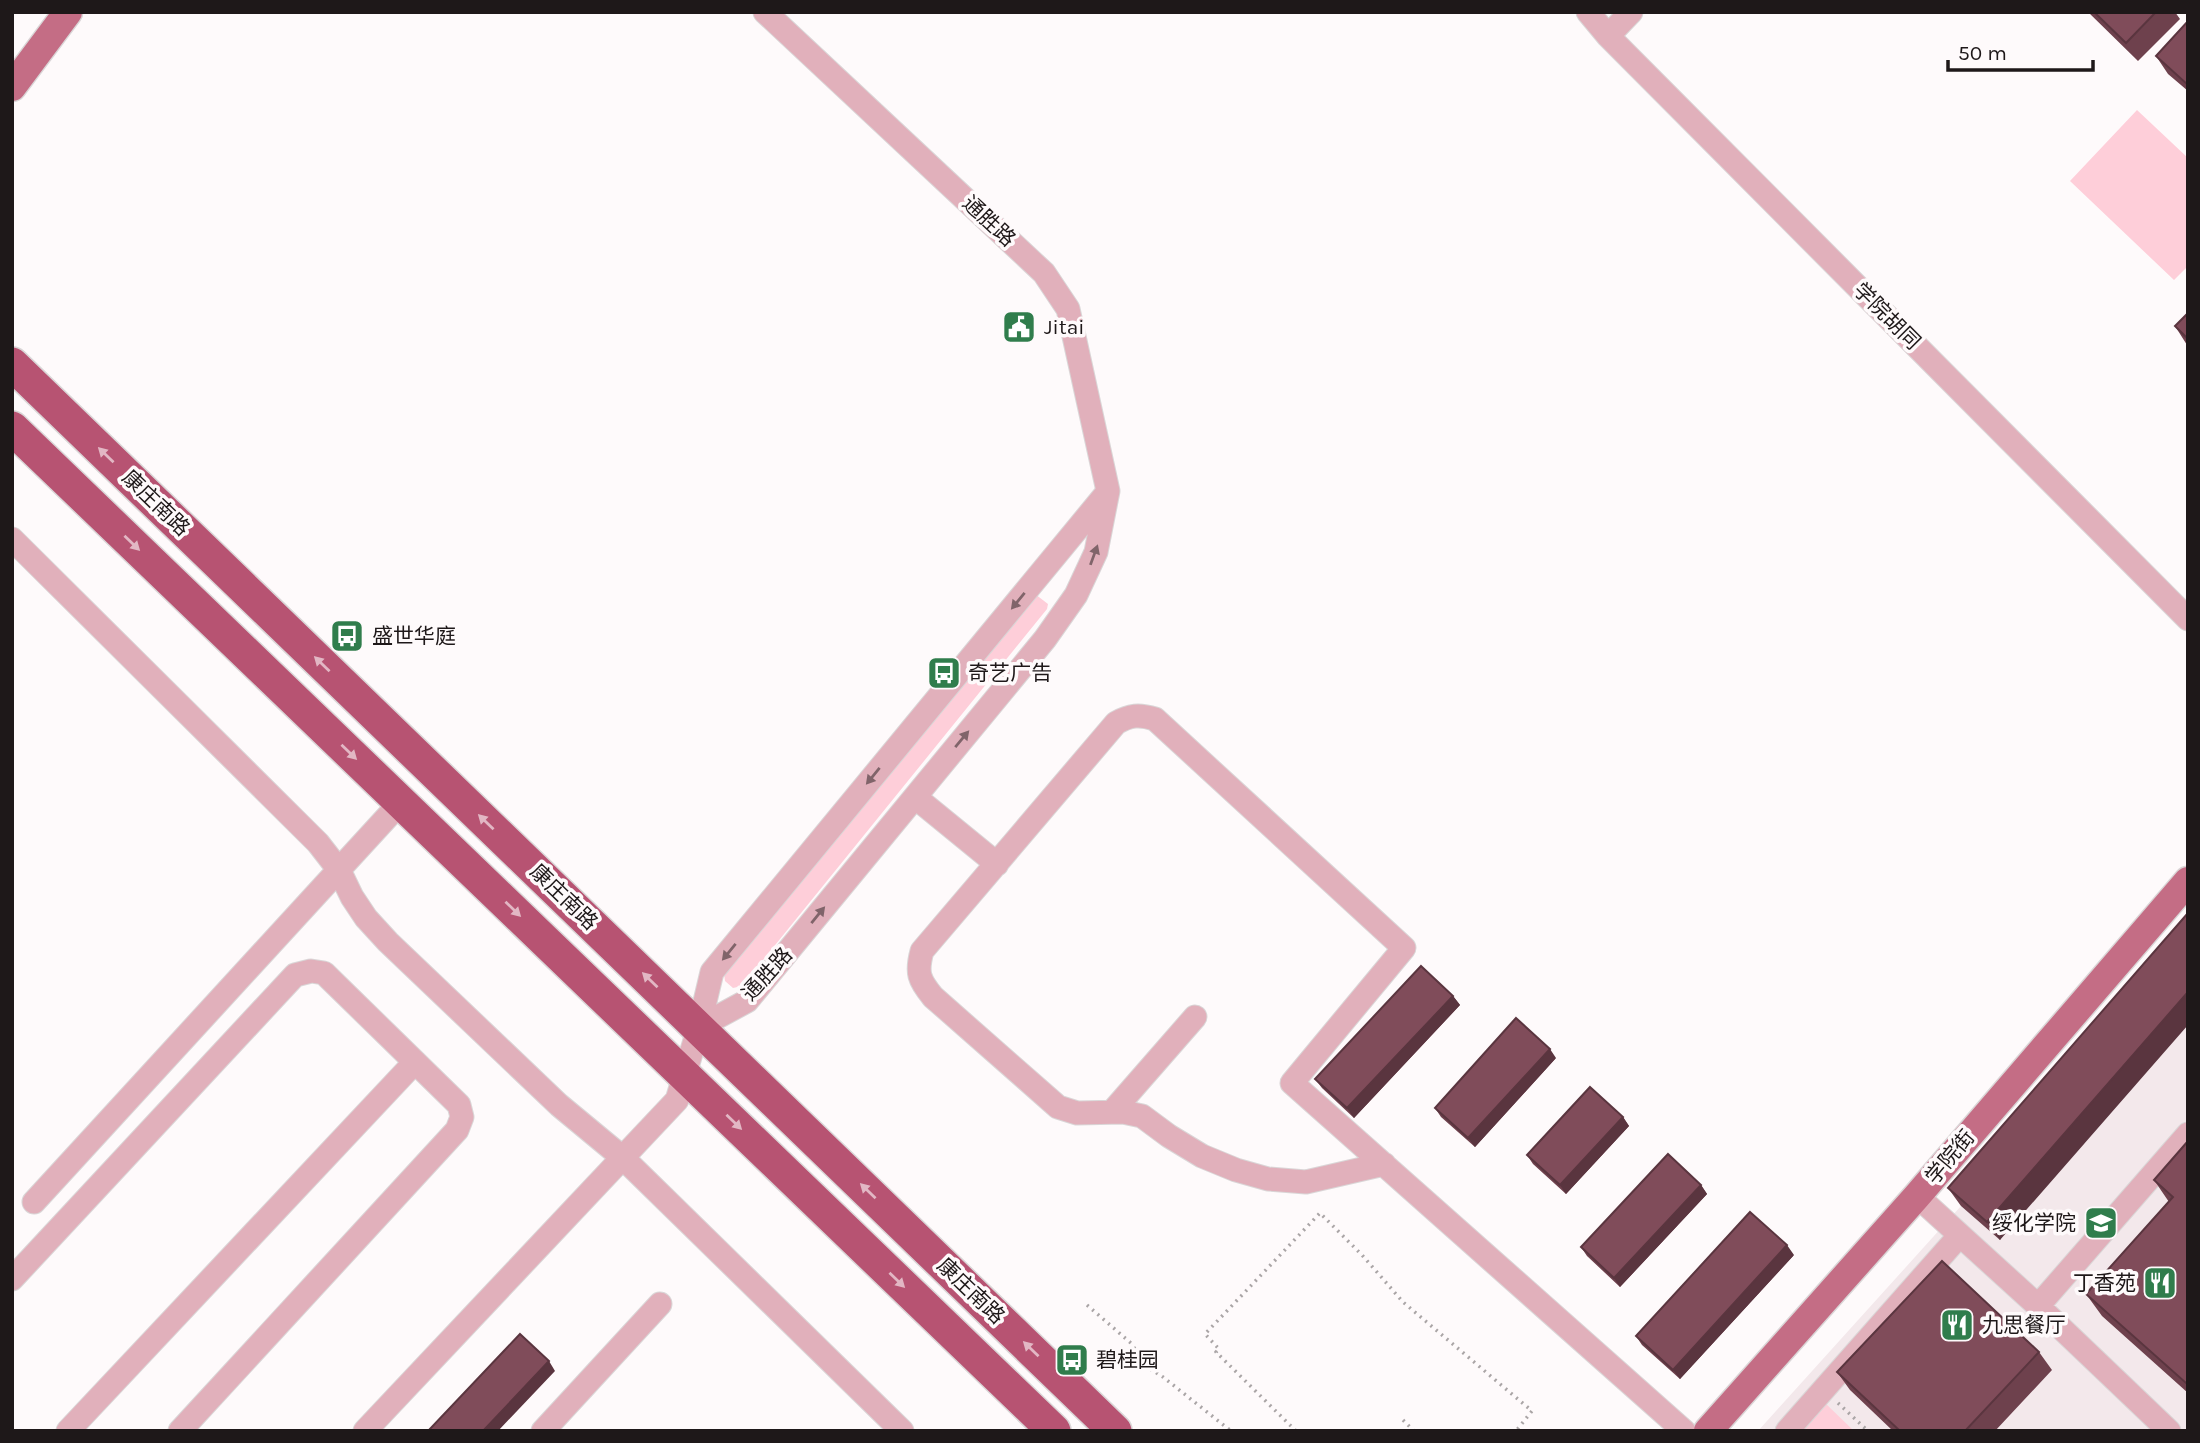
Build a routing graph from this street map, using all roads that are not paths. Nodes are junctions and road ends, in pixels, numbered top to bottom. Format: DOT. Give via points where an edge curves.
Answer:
graph roads {
  1 [pos="68,12"];
  2 [pos="765,12"];
  3 [pos="1588,12"];
  4 [pos="1631,12"];
  5 [pos="1608,36"];
  6 [pos="12,87"];
  7 [pos="12,364"];
  8 [pos="12,428"];
  9 [pos="1108,491"];
  10 [pos="12,539"];
  11 [pos="2188,619"];
  12 [pos="915,797"];
  13 [pos="401,802"];
  14 [pos="996,864"];
  15 [pos="339,870"];
  16 [pos="2188,881"];
  17 [pos="1195,1017"];
  18 [pos="699,1027"];
  19 [pos="415,1062"];
  20 [pos="684,1074"];
  21 [pos="1112,1112"];
  22 [pos="2188,1134"];
  23 [pos="623,1158"];
  24 [pos="1384,1164"];
  25 [pos="1917,1196"];
  26 [pos="34,1202"];
  27 [pos="1960,1235"];
  28 [pos="12,1279"];
  29 [pos="660,1304"];
  30 [pos="2038,1306"];
  31 [pos="557,1426"];
  32 [pos="68,1431"];
  33 [pos="180,1431"];
  34 [pos="365,1431"];
  35 [pos="902,1431"];
  36 [pos="1054,1431"];
  37 [pos="1115,1431"];
  38 [pos="1684,1431"];
  39 [pos="1708,1431"];
  40 [pos="1787,1431"];
  41 [pos="2169,1431"];
  1 -- 6 [label="main road"];
  2 -- 9 [label="street, 通胜路" via="1057,290 1068,309"];
  3 -- 5 [label="street, 学院胡同"];
  4 -- 5 [label="street"];
  5 -- 11 [label="street, 学院胡同"];
  18 -- 7 [label="highway, 康庄南路, one-way"];
  8 -- 13 [label="highway, 康庄南路, one-way"];
  12 -- 9 [label="street, 通胜路, one-way" via="1076,595 1096,552"];
  9 -- 18 [label="street, 通胜路, one-way" via="712,972"];
  10 -- 15 [label="street" via="318,843"];
  12 -- 14 [label="street"];
  18 -- 12 [label="street, 通胜路, one-way" via="747,1001"];
  13 -- 15 [label="street"];
  13 -- 20 [label="highway, 康庄南路, one-way"];
  14 -- 21 [label="street" via="922,951 918,967 922,984 1058,1107"];
  14 -- 24 [label="street" via="1116,723 1129,716 1155,719 1404,948 1292,1083"];
  15 -- 23 [label="street" via="366,918 388,942 559,1105"];
  15 -- 26 [label="street"];
  16 -- 25 [label="main road, 学院街"];
  17 -- 21 [label="street"];
  18 -- 20 [label="street"];
  37 -- 18 [label="highway, 康庄南路, one-way"];
  19 -- 28 [label="street" via="324,973 295,975"];
  19 -- 32 [label="street"];
  19 -- 33 [label="street" via="459,1105 462,1117 457,1130"];
  20 -- 23 [label="street" via="677,1100"];
  20 -- 36 [label="highway, 康庄南路, one-way"];
  21 -- 24 [label="street" via="1142,1116 1202,1156 1268,1179 1306,1182"];
  22 -- 30 [label="street"];
  23 -- 34 [label="street"];
  23 -- 35 [label="street"];
  24 -- 38 [label="street"];
  25 -- 27 [label="street"];
  25 -- 39 [label="main road, 学院街"];
  27 -- 30 [label="street"];
  27 -- 40 [label="street"];
  29 -- 31 [label="street"];
  30 -- 41 [label="street"];
}
